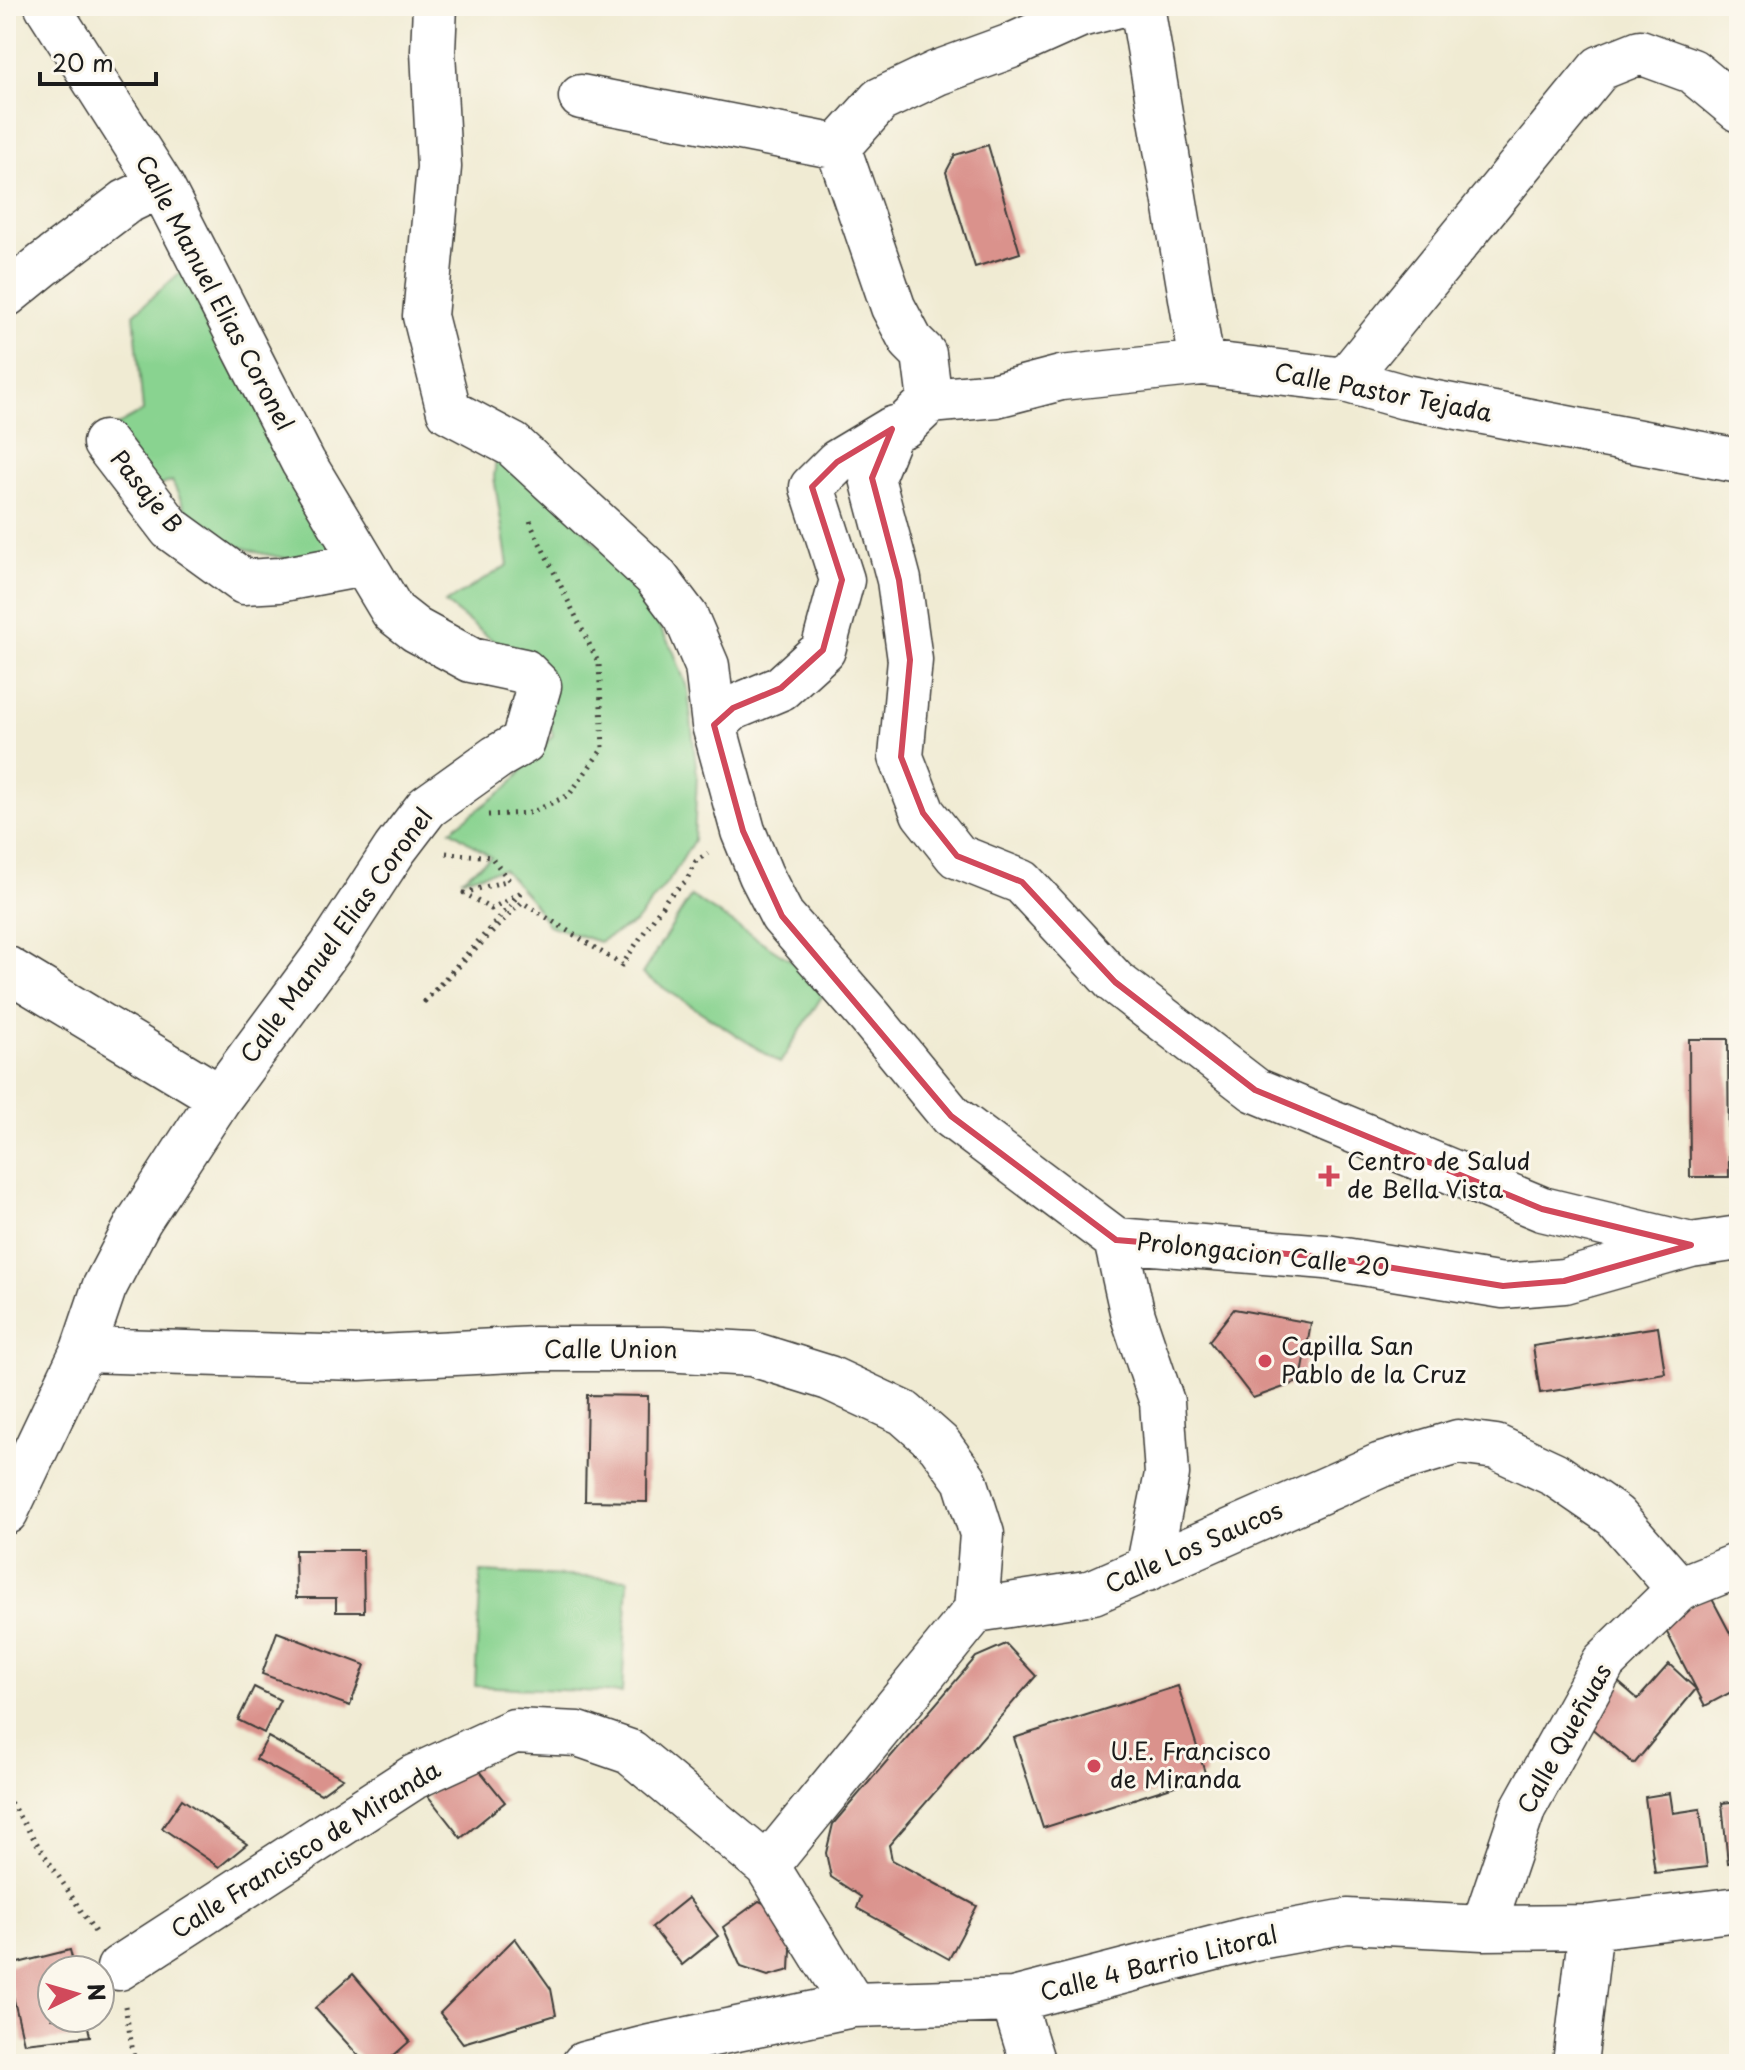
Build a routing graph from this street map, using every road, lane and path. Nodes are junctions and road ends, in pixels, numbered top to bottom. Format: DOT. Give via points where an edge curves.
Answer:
graph roads {
  1 [pos="47,6"];
  2 [pos="435,6"];
  3 [pos="1115,6"];
  4 [pos="1142,6"];
  5 [pos="581,97"];
  6 [pos="1739,110"];
  7 [pos="838,147"];
  8 [pos="161,185"];
  9 [pos="6,295"];
  10 [pos="1202,363"];
  11 [pos="1345,380"];
  12 [pos="930,401"];
  13 [pos="892,429"];
  14 [pos="105,443"];
  15 [pos="1739,461"];
  16 [pos="364,564"];
  17 [pos="714,725"];
  18 [pos="743,831"];
  19 [pos="395,849"];
  20 [pos="6,968"];
  21 [pos="220,1097"];
  22 [pos="1542,1209"];
  23 [pos="1739,1238"];
  24 [pos="1116,1240"];
  25 [pos="1691,1245"];
  26 [pos="1503,1286"];
  27 [pos="83,1350"];
  28 [pos="6,1512"];
  29 [pos="1739,1565"];
  30 [pos="1148,1569"];
  31 [pos="1679,1589"];
  32 [pos="976,1610"];
  33 [pos="6,1796"];
  34 [pos="767,1866"];
  35 [pos="1739,1909"];
  36 [pos="1591,1927"];
  37 [pos="1483,1928"];
  38 [pos="119,1968"];
  39 [pos="1013,2000"];
  40 [pos="853,2005"];
  41 [pos="654,2056"];
  42 [pos="135,2064"];
  43 [pos="584,2064"];
  44 [pos="1033,2064"];
  45 [pos="1575,2064"];
  1 -- 8 [label="street, Calle Manuel Elias Coronel"];
  2 -- 17 [label="street, Prolongacion Calle 20" via="439,167 425,316 449,411 513,445 655,576 686,617 707,666"];
  3 -- 7 [label="street" via="1080,15 880,100"];
  4 -- 10 [label="street"];
  5 -- 7 [label="street"];
  6 -- 11 [label="street" via="1692,71 1640,52 1600,68"];
  7 -- 12 [label="street" via="893,307 924,354"];
  8 -- 9 [label="street" via="126,202"];
  8 -- 16 [label="street, Calle Manuel Elias Coronel" via="303,462"];
  10 -- 11 [label="street, Calle Pastor Tejada"];
  10 -- 12 [label="street, Calle Pastor Tejada" via="1061,378 996,395"];
  11 -- 15 [label="street, Calle Pastor Tejada" via="1405,397"];
  12 -- 13 [label="street" via="905,425"];
  13 -- 17 [label="street" via="837,462 812,487 842,580 823,650 781,688 733,708"];
  13 -- 22 [label="street" via="872,478 899,580 910,660 901,757 923,813 957,856 1022,882 1115,982 1255,1090"];
  14 -- 16 [label="street, Pasaje B" via="171,529 244,582"];
  16 -- 19 [label="street, Calle Manuel Elias Coronel" via="393,612 416,630 471,660 524,671 539,686 523,742 427,807"];
  17 -- 18 [label="street, Prolongacion Calle 20"];
  18 -- 19 [label="path" via="696,861 622,965 522,902 425,1001 523,891 491,909 464,893 509,880 491,857"];
  18 -- 24 [label="street, Prolongacion Calle 20" via="782,916 951,1116"];
  19 -- 21 [label="street, Calle Manuel Elias Coronel" via="331,947"];
  20 -- 21 [label="street"];
  21 -- 27 [label="street, Calle Manuel Elias Coronel" via="139,1221 104,1288"];
  22 -- 25 [label="street"];
  22 -- 26 [label="street" via="1552,1227 1553,1244 1545,1259"];
  23 -- 25 [label="street"];
  24 -- 26 [label="street, Prolongacion Calle 20" via="1326,1257"];
  24 -- 30 [label="street" via="1133,1316 1162,1402 1167,1474"];
  25 -- 26 [label="street, Prolongacion Calle 20" via="1564,1281"];
  27 -- 28 [label="street, Calle Manuel Elias Coronel"];
  27 -- 32 [label="street, Calle Union" via="359,1358 549,1349 752,1354 829,1378 904,1413 939,1444 965,1480 982,1534"];
  29 -- 31 [label="street, Calle Queñuas"];
  30 -- 31 [label="street, Calle Los Saucos" via="1381,1465 1458,1442 1496,1447 1554,1474 1615,1516"];
  30 -- 32 [label="street, Calle Los Saucos" via="1093,1592"];
  31 -- 37 [label="street, Calle Queñuas" via="1604,1662 1524,1807"];
  32 -- 34 [label="street"];
  33 -- 38 [label="path"];
  34 -- 38 [label="street, Calle Francisco de Miranda" via="630,1752 578,1734 514,1731 414,1777"];
  34 -- 40 [label="street, Calle Francisco de Miranda"];
  35 -- 36 [label="street, Calle 4 Barrio Litoral"];
  36 -- 37 [label="street, Calle 4 Barrio Litoral"];
  36 -- 45 [label="street"];
  37 -- 39 [label="street, Calle 4 Barrio Litoral" via="1347,1921 1253,1938"];
  38 -- 42 [label="path"];
  39 -- 40 [label="street, Calle 4 Barrio Litoral"];
  39 -- 44 [label="street"];
  40 -- 41 [label="street, Calle 4 Barrio Litoral"];
  41 -- 43 [label="street, Calle 4 Barrio Litoral"];
}
